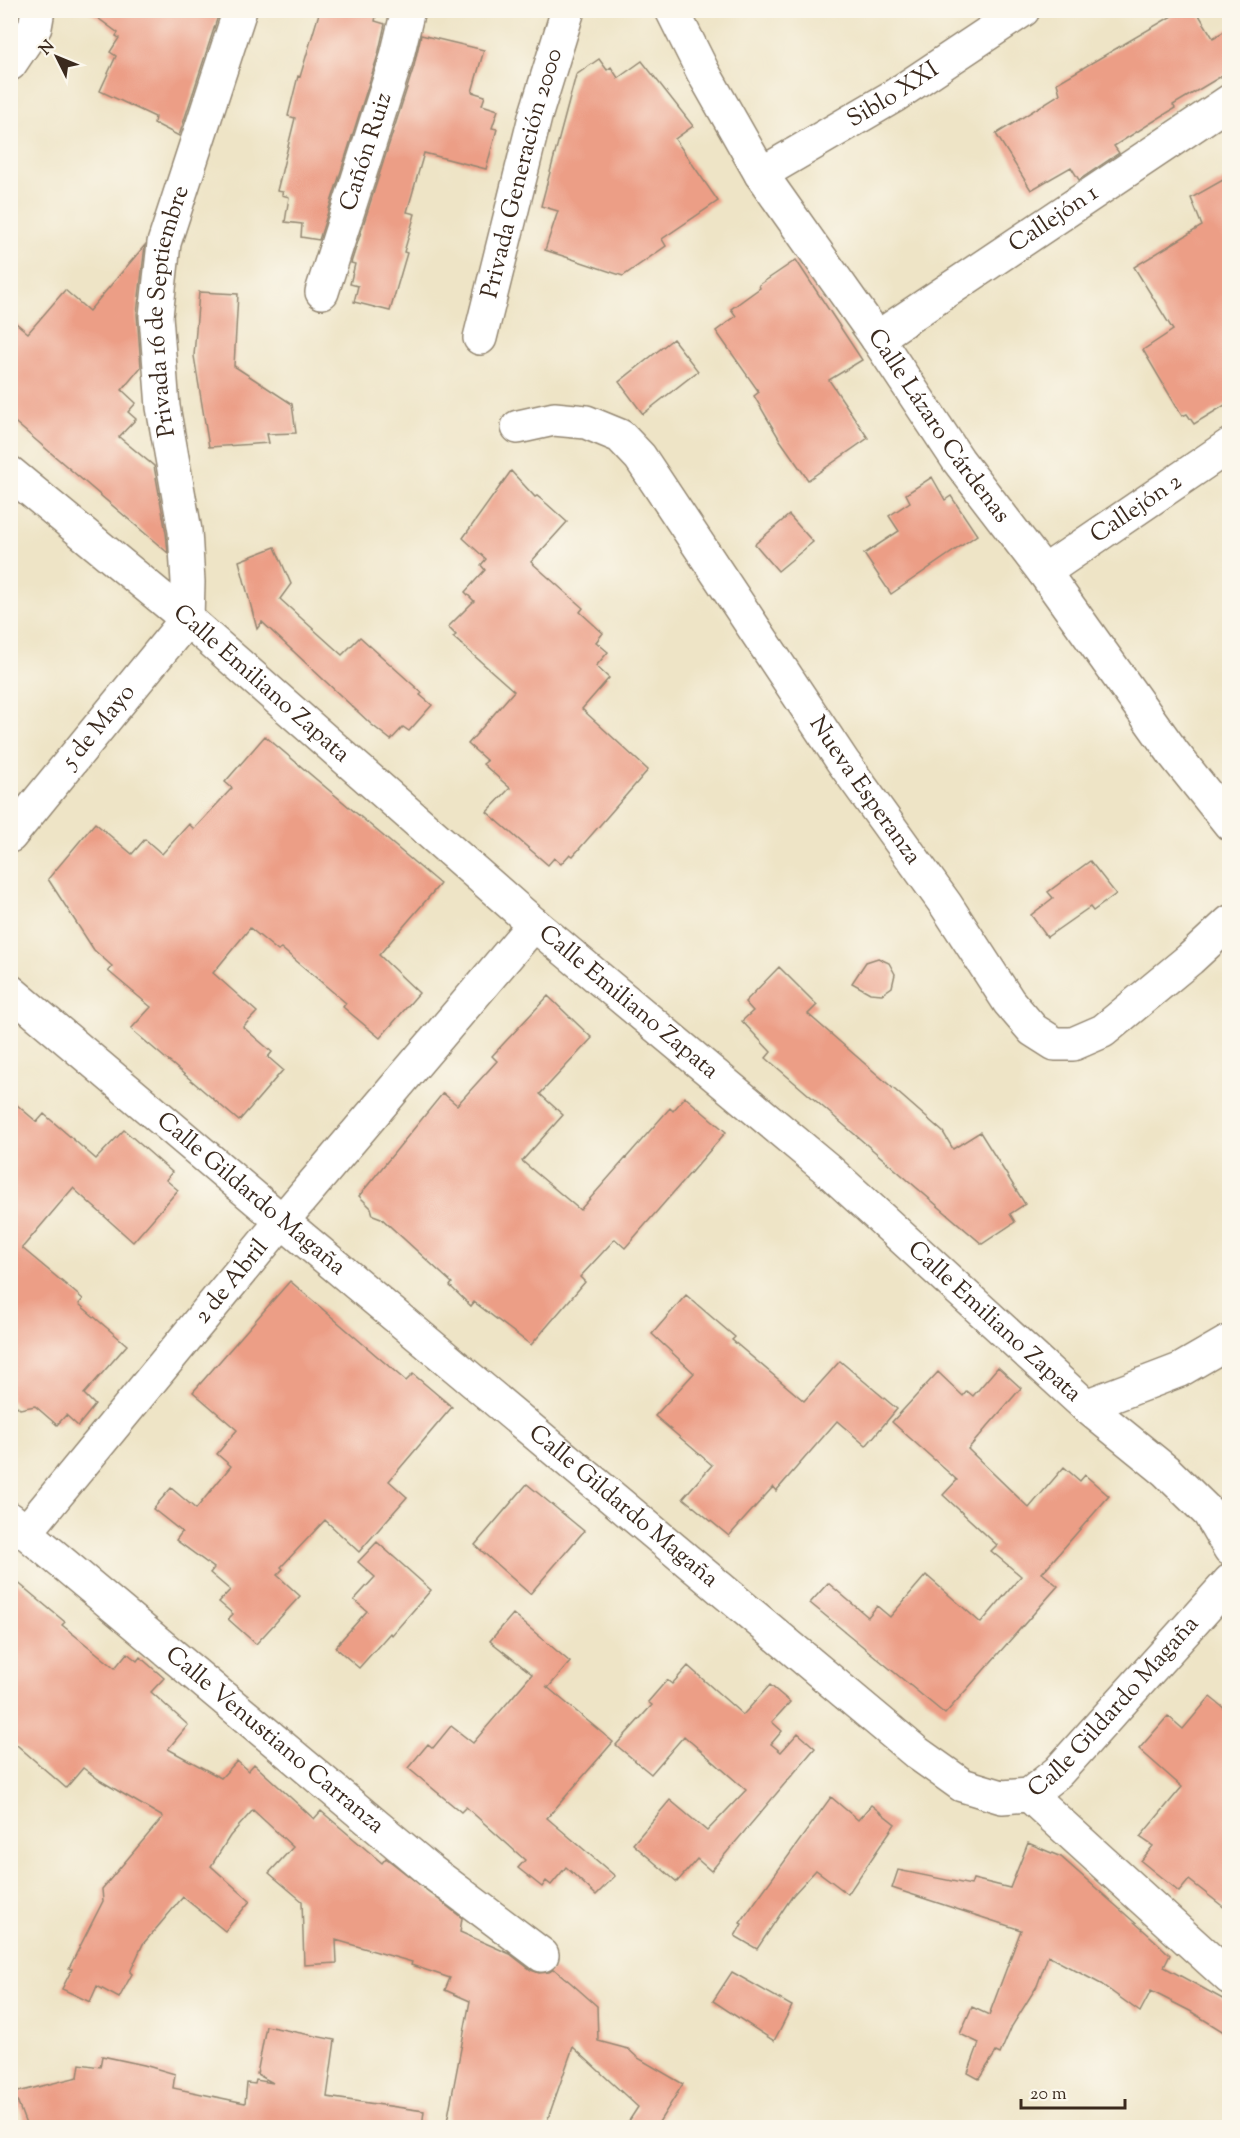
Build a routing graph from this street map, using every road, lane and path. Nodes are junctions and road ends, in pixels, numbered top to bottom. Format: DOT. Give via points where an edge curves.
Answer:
graph roads {
  1 [pos="39,10"];
  2 [pos="240,10"];
  3 [pos="408,10"];
  4 [pos="568,10"];
  5 [pos="672,10"];
  6 [pos="1023,10"];
  7 [pos="10,64"];
  8 [pos="1230,102"];
  9 [pos="761,174"];
  10 [pos="322,292"];
  11 [pos="480,338"];
  12 [pos="877,338"];
  13 [pos="518,427"];
  14 [pos="1230,445"];
  15 [pos="10,473"];
  16 [pos="1044,572"];
  17 [pos="187,619"];
  18 [pos="1230,824"];
  19 [pos="10,836"];
  20 [pos="1230,922"];
  21 [pos="534,924"];
  22 [pos="10,990"];
  23 [pos="282,1221"];
  24 [pos="1230,1341"];
  25 [pos="1086,1406"];
  26 [pos="19,1526"];
  27 [pos="1230,1549"];
  28 [pos="1230,1581"];
  29 [pos="1029,1795"];
  30 [pos="542,1956"];
  31 [pos="1230,1978"];
  1 -- 7 [label="street" via="35,27"];
  2 -- 17 [label="street, Privada 16 de Septiembre" via="164,243 156,316 163,407 185,531"];
  3 -- 10 [label="street, Cañón Ruiz" via="396,60"];
  4 -- 11 [label="street, Privada Generación 2000" via="535,117"];
  5 -- 9 [label="street, Calle Lázaro Cárdenas"];
  6 -- 9 [label="street, Siblo XXI" via="894,96"];
  8 -- 12 [label="street, Callejón 1"];
  9 -- 12 [label="street, Calle Lázaro Cárdenas"];
  12 -- 16 [label="street, Calle Lázaro Cárdenas" via="958,460"];
  13 -- 20 [label="street, Nueva Esperanza" via="554,419 586,422 620,436 640,457 843,762 946,905 1009,1002 1033,1030 1055,1044 1073,1044 1103,1031"];
  14 -- 16 [label="street, Callejón 2"];
  15 -- 17 [label="street, Calle Emiliano Zapata"];
  16 -- 18 [label="street, Calle Lázaro Cárdenas" via="1174,754"];
  17 -- 19 [label="street, 5 de Mayo"];
  17 -- 21 [label="street, Calle Emiliano Zapata"];
  21 -- 23 [label="street, 2 de Abril"];
  21 -- 25 [label="street, Calle Emiliano Zapata" via="826,1168"];
  22 -- 23 [label="street, Calle Gildardo Magaña"];
  23 -- 26 [label="street, 2 de Abril"];
  23 -- 29 [label="street, Calle Gildardo Magaña" via="917,1753 962,1785 1002,1797"];
  24 -- 25 [label="street" via="1180,1370"];
  25 -- 27 [label="street, Calle Emiliano Zapata" via="1166,1471 1202,1506"];
  26 -- 30 [label="street, Calle Venustiano Carranza" via="429,1870"];
  28 -- 29 [label="street, Calle Gildardo Magaña" via="1058,1772"];
  29 -- 31 [label="street"];
}
